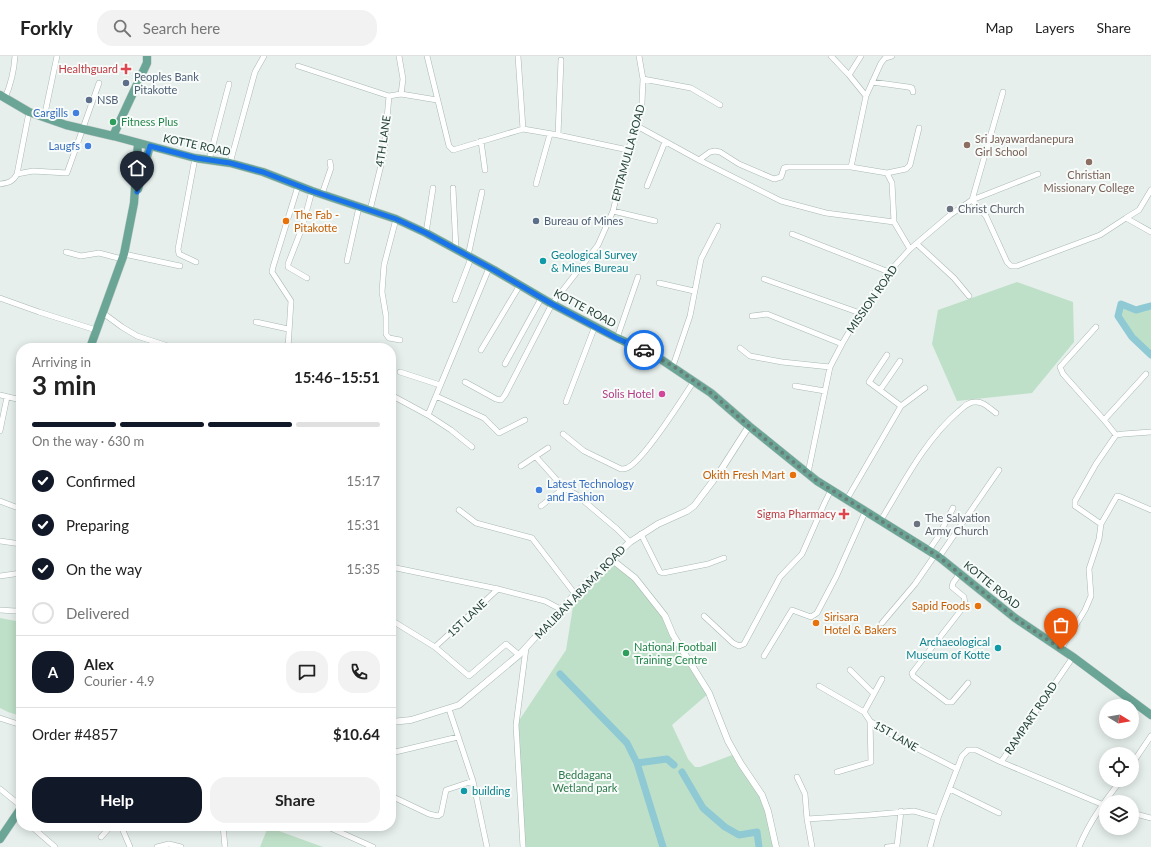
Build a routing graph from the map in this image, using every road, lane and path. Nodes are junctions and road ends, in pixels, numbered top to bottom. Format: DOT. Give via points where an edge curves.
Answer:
graph roads {
  1 [pos="15,56"];
  2 [pos="57,56"];
  3 [pos="147,56"];
  4 [pos="264,56"];
  5 [pos="399,56"];
  6 [pos="427,56"];
  7 [pos="518,56"];
  8 [pos="639,56"];
  9 [pos="831,56"];
  10 [pos="861,56"];
  11 [pos="892,56"];
  12 [pos="561,60"];
  13 [pos="298,66"];
  14 [pos="849,75"];
  15 [pos="644,79"];
  16 [pos="872,82"];
  17 [pos="99,83"];
  18 [pos="229,84"];
  19 [pos="913,92"];
  20 [pos="1003,92"];
  21 [pos="401,94"];
  22 [pos="388,96"];
  23 [pos="866,96"];
  24 [pos="3,97"];
  25 [pos="437,100"];
  26 [pos="720,105"];
  27 [pos="28,112"];
  28 [pos="44,118"];
  29 [pos="637,126"];
  30 [pos="919,128"];
  31 [pos="83,129"];
  32 [pos="523,129"];
  33 [pos="550,134"];
  34 [pos="558,135"];
  35 [pos="114,136"];
  36 [pos="481,141"];
  37 [pos="665,142"];
  38 [pos="138,143"];
  39 [pos="150,146"];
  40 [pos="628,150"];
  41 [pos="196,158"];
  42 [pos="209,160"];
  43 [pos="699,160"];
  44 [pos="330,162"];
  45 [pos="230,163"];
  46 [pos="851,167"];
  47 [pos="485,170"];
  48 [pos="887,173"];
  49 [pos="17,174"];
  50 [pos="1038,174"];
  51 [pos="0,184"];
  52 [pos="536,184"];
  53 [pos="298,186"];
  54 [pos="647,186"];
  55 [pos="433,188"];
  56 [pos="453,188"];
  57 [pos="1151,190"];
  58 [pos="312,191"];
  59 [pos="482,192"];
  60 [pos="322,194"];
  61 [pos="972,200"];
  62 [pos="134,203"];
  63 [pos="359,207"];
  64 [pos="370,210"];
  65 [pos="613,210"];
  66 [pos="1126,218"];
  67 [pos="396,219"];
  68 [pos="655,221"];
  69 [pos="894,222"];
  70 [pos="718,226"];
  71 [pos="1151,232"];
  72 [pos="426,233"];
  73 [pos="792,234"];
  74 [pos="917,244"];
  75 [pos="910,249"];
  76 [pos="456,250"];
  77 [pos="66,252"];
  78 [pos="123,257"];
  79 [pos="469,257"];
  80 [pos="347,261"];
  81 [pos="196,262"];
  82 [pos="180,266"];
  83 [pos="489,268"];
  84 [pos="890,272"];
  85 [pos="638,277"];
  86 [pos="307,278"];
  87 [pos="764,279"];
  88 [pos="659,283"];
  89 [pos="520,285"];
  90 [pos="694,292"];
  91 [pos="969,296"];
  92 [pos="542,297"];
  93 [pos="0,298"];
  94 [pos="455,300"];
  95 [pos="552,304"];
  96 [pos="103,313"];
  97 [pos="860,313"];
  98 [pos="752,316"];
  99 [pos="256,322"];
  100 [pos="595,326"];
  101 [pos="1096,327"];
  102 [pos="288,329"];
  103 [pos="96,330"];
  104 [pos="616,338"];
  105 [pos="400,340"];
  106 [pos="92,343"];
  107 [pos="159,343"];
  108 [pos="288,343"];
  109 [pos="842,344"];
  110 [pos="740,348"];
  111 [pos="481,350"];
  112 [pos="887,355"];
  113 [pos="900,361"];
  114 [pos="505,364"];
  115 [pos="673,366"];
  116 [pos="830,367"];
  117 [pos="400,372"];
  118 [pos="1146,374"];
  119 [pos="694,381"];
  120 [pos="465,382"];
  121 [pos="440,385"];
  122 [pos="795,386"];
  123 [pos="924,388"];
  124 [pos="880,390"];
  125 [pos="825,391"];
  126 [pos="0,395"];
  127 [pos="7,396"];
  128 [pos="436,396"];
  129 [pos="396,397"];
  130 [pos="16,399"];
  131 [pos="566,402"];
  132 [pos="901,406"];
  133 [pos="996,413"];
  134 [pos="428,415"];
  135 [pos="525,420"];
  136 [pos="1104,420"];
  137 [pos="749,426"];
  138 [pos="0,431"];
  139 [pos="1151,432"];
  140 [pos="563,434"];
  141 [pos="1116,436"];
  142 [pos="472,447"];
  143 [pos="548,448"];
  144 [pos="536,457"];
  145 [pos="521,466"];
  146 [pos="999,470"];
  147 [pos="808,473"];
  148 [pos="564,488"];
  149 [pos="831,490"];
  150 [pos="847,499"];
  151 [pos="0,501"];
  152 [pos="541,506"];
  153 [pos="16,507"];
  154 [pos="953,508"];
  155 [pos="459,510"];
  156 [pos="866,510"];
  157 [pos="1151,510"];
  158 [pos="881,520"];
  159 [pos="1101,524"];
  160 [pos="641,534"];
  161 [pos="0,541"];
  162 [pos="630,542"];
  163 [pos="16,543"];
  164 [pos="935,554"];
  165 [pos="611,558"];
  166 [pos="724,558"];
  167 [pos="396,568"];
  168 [pos="960,573"];
  169 [pos="16,574"];
  170 [pos="0,576"];
  171 [pos="498,589"];
  172 [pos="575,594"];
  173 [pos="0,610"];
  174 [pos="562,610"];
  175 [pos="16,611"];
  176 [pos="704,616"];
  177 [pos="882,622"];
  178 [pos="396,623"];
  179 [pos="435,647"];
  180 [pos="526,648"];
  181 [pos="1061,649"];
  182 [pos="519,655"];
  183 [pos="764,656"];
  184 [pos="1073,656"];
  185 [pos="850,670"];
  186 [pos="882,679"];
  187 [pos="968,684"];
  188 [pos="819,686"];
  189 [pos="874,694"];
  190 [pos="449,709"];
  191 [pos="864,712"];
  192 [pos="1151,715"];
  193 [pos="0,718"];
  194 [pos="870,721"];
  195 [pos="396,722"];
  196 [pos="16,723"];
  197 [pos="1151,736"];
  198 [pos="458,737"];
  199 [pos="396,752"];
  200 [pos="1139,754"];
  201 [pos="1002,762"];
  202 [pos="957,769"];
  203 [pos="837,772"];
  204 [pos="797,777"];
  205 [pos="473,780"];
  206 [pos="0,789"];
  207 [pos="950,789"];
  208 [pos="396,798"];
  209 [pos="1099,804"];
  210 [pos="16,807"];
  211 [pos="901,812"];
  212 [pos="998,813"];
  213 [pos="1099,813"];
  214 [pos="1139,815"];
  215 [pos="16,817"];
  216 [pos="938,818"];
  217 [pos="1151,818"];
  218 [pos="807,819"];
  219 [pos="37,831"];
  220 [pos="106,831"];
  221 [pos="123,831"];
  222 [pos="223,831"];
  223 [pos="337,831"];
  224 [pos="101,837"];
  225 [pos="0,839"];
  226 [pos="55,847"];
  227 [pos="130,847"];
  228 [pos="157,847"];
  229 [pos="181,847"];
  230 [pos="225,847"];
  231 [pos="373,847"];
  232 [pos="487,847"];
  233 [pos="523,847"];
  234 [pos="776,847"];
  235 [pos="812,847"];
  236 [pos="887,847"];
  237 [pos="930,847"];
  238 [pos="1079,847"];
  1 -- 24 [label="street" via="10,86"];
  2 -- 28 [label="street"];
  3 -- 35 [label="main road"];
  4 -- 45 [label="street" via="255,72"];
  5 -- 21 [label="street" via="403,79"];
  6 -- 25 [label="street"];
  7 -- 32 [label="street"];
  8 -- 15 [label="street, EPITAMULLA ROAD"];
  9 -- 14 [label="street"];
  10 -- 14 [label="street"];
  11 -- 16 [label="street" via="881,63"];
  12 -- 34 [label="street"];
  13 -- 22 [label="street"];
  14 -- 23 [label="street"];
  15 -- 26 [label="street" via="691,88"];
  15 -- 29 [label="street, EPITAMULLA ROAD"];
  16 -- 19 [label="street" via="908,86"];
  16 -- 23 [label="street"];
  17 -- 31 [label="street"];
  18 -- 42 [label="street"];
  20 -- 61 [label="street"];
  21 -- 22 [label="street"];
  21 -- 25 [label="street"];
  22 -- 64 [label="street, 4TH LANE" via="384,153"];
  23 -- 46 [label="street"];
  24 -- 27 [label="main road, KOTTE ROAD"];
  25 -- 36 [label="street" via="449,146 453,150"];
  27 -- 28 [label="main road, KOTTE ROAD"];
  27 -- 49 [label="street"];
  28 -- 31 [label="main road, KOTTE ROAD"];
  29 -- 37 [label="street"];
  29 -- 40 [label="street, EPITAMULLA ROAD"];
  30 -- 48 [label="street" via="910,165 906,169"];
  31 -- 35 [label="main road, KOTTE ROAD"];
  31 -- 49 [label="street" via="67,173 33,171"];
  32 -- 33 [label="street"];
  32 -- 36 [label="street"];
  33 -- 34 [label="street"];
  33 -- 52 [label="street"];
  34 -- 40 [label="street"];
  35 -- 38 [label="main road, KOTTE ROAD"];
  36 -- 47 [label="street"];
  37 -- 43 [label="street"];
  37 -- 54 [label="street"];
  38 -- 39 [label="main road, KOTTE ROAD"];
  38 -- 62 [label="main road"];
  39 -- 41 [label="main road, KOTTE ROAD"];
  39 -- 62 [label="main road"];
  40 -- 65 [label="street, EPITAMULLA ROAD"];
  41 -- 42 [label="main road, KOTTE ROAD"];
  41 -- 81 [label="street" via="178,249 180,254"];
  42 -- 45 [label="main road, KOTTE ROAD"];
  43 -- 46 [label="street" via="710,152 720,152 739,164 774,179 781,177 784,168 788,167"];
  43 -- 69 [label="street" via="781,201 826,213"];
  44 -- 60 [label="street" via="331,168"];
  45 -- 53 [label="main road, KOTTE ROAD" via="263,172"];
  46 -- 48 [label="street"];
  48 -- 69 [label="street" via="892,183"];
  49 -- 51 [label="street" via="14,179"];
  50 -- 61 [label="street, MISSION ROAD"];
  53 -- 58 [label="main road, KOTTE ROAD"];
  53 -- 102 [label="street" via="272,267 272,272 290,301"];
  55 -- 72 [label="street"];
  56 -- 76 [label="street"];
  57 -- 66 [label="street" via="1139,210"];
  58 -- 60 [label="main road, KOTTE ROAD"];
  58 -- 86 [label="street" via="302,228 288,264 291,270"];
  59 -- 79 [label="street"];
  60 -- 63 [label="main road, KOTTE ROAD"];
  61 -- 66 [label="street" via="986,216 1011,266 1018,266 1100,235"];
  61 -- 74 [label="street, MISSION ROAD" via="950,215"];
  62 -- 78 [label="main road"];
  63 -- 64 [label="main road, KOTTE ROAD"];
  63 -- 80 [label="street"];
  64 -- 67 [label="main road, KOTTE ROAD"];
  65 -- 68 [label="street"];
  65 -- 95 [label="street, EPITAMULLA ROAD" via="598,245"];
  66 -- 71 [label="street"];
  67 -- 72 [label="main road, KOTTE ROAD"];
  67 -- 105 [label="street" via="384,265 382,292 386,334 389,338"];
  69 -- 75 [label="street"];
  70 -- 90 [label="street" via="701,260"];
  72 -- 76 [label="main road, KOTTE ROAD"];
  73 -- 84 [label="street"];
  74 -- 75 [label="street, MISSION ROAD"];
  74 -- 91 [label="street" via="954,278"];
  75 -- 84 [label="street, MISSION ROAD"];
  76 -- 79 [label="main road, KOTTE ROAD"];
  77 -- 78 [label="street" via="81,256 99,253"];
  78 -- 82 [label="street"];
  78 -- 96 [label="main road"];
  79 -- 83 [label="main road, KOTTE ROAD"];
  79 -- 94 [label="street"];
  83 -- 89 [label="main road, KOTTE ROAD"];
  83 -- 121 [label="street"];
  84 -- 97 [label="street, MISSION ROAD"];
  85 -- 104 [label="street"];
  87 -- 97 [label="street"];
  88 -- 90 [label="street"];
  89 -- 92 [label="main road, KOTTE ROAD"];
  89 -- 111 [label="street"];
  90 -- 115 [label="street" via="690,316"];
  92 -- 95 [label="main road, KOTTE ROAD"];
  92 -- 114 [label="street"];
  93 -- 103 [label="street"];
  95 -- 100 [label="main road, KOTTE ROAD"];
  95 -- 120 [label="street, EPITAMULLA ROAD" via="501,400"];
  96 -- 103 [label="main road"];
  96 -- 107 [label="street" via="122,328"];
  97 -- 109 [label="street, MISSION ROAD"];
  98 -- 109 [label="street" via="767,314"];
  99 -- 102 [label="street"];
  100 -- 104 [label="main road, KOTTE ROAD"];
  100 -- 131 [label="street"];
  101 -- 136 [label="street" via="1060,366 1063,374"];
  102 -- 108 [label="street"];
  103 -- 106 [label="main road"];
  104 -- 115 [label="main road, KOTTE ROAD"];
  109 -- 116 [label="street, MISSION ROAD"];
  110 -- 116 [label="street" via="750,356"];
  112 -- 124 [label="street" via="869,382"];
  113 -- 124 [label="street"];
  115 -- 119 [label="main road, KOTTE ROAD"];
  116 -- 125 [label="street, MISSION ROAD"];
  117 -- 121 [label="street"];
  118 -- 136 [label="street"];
  119 -- 137 [label="main road, KOTTE ROAD"];
  119 -- 140 [label="street" via="641,456 628,468 621,469 584,451"];
  121 -- 128 [label="street"];
  122 -- 125 [label="street"];
  123 -- 132 [label="street"];
  124 -- 132 [label="street"];
  125 -- 147 [label="street, MISSION ROAD"];
  126 -- 127 [label="street"];
  127 -- 130 [label="street"];
  127 -- 138 [label="street"];
  128 -- 134 [label="street"];
  128 -- 135 [label="street" via="484,418 499,433"];
  129 -- 134 [label="street"];
  132 -- 150 [label="street"];
  133 -- 158 [label="street" via="982,403 974,402 953,416 913,467"];
  134 -- 142 [label="street"];
  136 -- 141 [label="street"];
  137 -- 147 [label="main road, KOTTE ROAD"];
  137 -- 160 [label="street, MALIBAN ARAMA ROAD" via="694,506"];
  139 -- 141 [label="street"];
  141 -- 159 [label="street" via="1096,464 1074,503"];
  143 -- 144 [label="street"];
  144 -- 145 [label="street"];
  144 -- 148 [label="street"];
  146 -- 164 [label="street"];
  147 -- 149 [label="main road, KOTTE ROAD"];
  148 -- 152 [label="street"];
  148 -- 162 [label="street" via="577,495"];
  149 -- 150 [label="main road, KOTTE ROAD"];
  149 -- 176 [label="street" via="802,554 780,577 744,644 739,646 733,643"];
  150 -- 156 [label="main road, KOTTE ROAD"];
  151 -- 153 [label="street"];
  154 -- 164 [label="street" via="938,537"];
  155 -- 172 [label="street" via="476,523 532,538"];
  156 -- 158 [label="main road, KOTTE ROAD"];
  156 -- 183 [label="street" via="817,613 811,617 792,610"];
  157 -- 159 [label="street" via="1117,496"];
  158 -- 164 [label="main road, KOTTE ROAD"];
  159 -- 181 [label="street" via="1089,569 1091,596"];
  160 -- 162 [label="street, MALIBAN ARAMA ROAD"];
  160 -- 166 [label="street" via="660,572 663,573 708,564"];
  161 -- 163 [label="street"];
  162 -- 165 [label="street, MALIBAN ARAMA ROAD"];
  164 -- 168 [label="main road, KOTTE ROAD"];
  164 -- 177 [label="street" via="915,584"];
  165 -- 172 [label="street, MALIBAN ARAMA ROAD"];
  165 -- 234 [label="street" via="635,578 665,616 673,635 709,693 728,741 762,795"];
  167 -- 171 [label="street"];
  168 -- 181 [label="main road, KOTTE ROAD" via="1015,618"];
  168 -- 187 [label="street" via="952,587 964,597 965,605 912,673 947,702 952,702"];
  169 -- 170 [label="street"];
  171 -- 174 [label="street" via="545,601"];
  171 -- 179 [label="street, 1ST LANE"];
  172 -- 174 [label="street, MALIBAN ARAMA ROAD"];
  173 -- 175 [label="street"];
  174 -- 180 [label="street, MALIBAN ARAMA ROAD"];
  178 -- 179 [label="street"];
  179 -- 182 [label="street" via="469,676 506,644"];
  180 -- 182 [label="street, MALIBAN ARAMA ROAD"];
  180 -- 233 [label="street" via="516,725"];
  181 -- 184 [label="main road, KOTTE ROAD"];
  182 -- 190 [label="street, MALIBAN ARAMA ROAD" via="459,705"];
  184 -- 192 [label="main road, KOTTE ROAD"];
  184 -- 201 [label="street, RAMPART ROAD"];
  185 -- 189 [label="street"];
  186 -- 189 [label="street"];
  188 -- 191 [label="street, 1ST LANE"];
  189 -- 191 [label="street"];
  190 -- 195 [label="street, MALIBAN ARAMA ROAD"];
  190 -- 198 [label="street"];
  191 -- 194 [label="street, 1ST LANE"];
  193 -- 196 [label="street"];
  194 -- 202 [label="street, 1ST LANE" via="902,741"];
  194 -- 203 [label="street" via="871,762"];
  197 -- 200 [label="street"];
  198 -- 199 [label="street"];
  198 -- 205 [label="street"];
  201 -- 202 [label="street, RAMPART ROAD" via="976,750 968,750 962,756"];
  201 -- 209 [label="street"];
  202 -- 207 [label="street, RAMPART ROAD"];
  204 -- 218 [label="street" via="805,794"];
  205 -- 208 [label="street" via="446,790 441,814 438,816"];
  205 -- 232 [label="street"];
  206 -- 210 [label="street"];
  207 -- 212 [label="street"];
  207 -- 216 [label="street, RAMPART ROAD"];
  211 -- 216 [label="street" via="914,811"];
  211 -- 218 [label="street"];
  211 -- 236 [label="street" via="897,846"];
  213 -- 238 [label="street" via="1085,832"];
  214 -- 217 [label="street"];
  215 -- 225 [label="main road"];
  216 -- 237 [label="street, RAMPART ROAD"];
  218 -- 235 [label="street"];
  219 -- 226 [label="street"];
  220 -- 224 [label="street"];
  221 -- 227 [label="street"];
  222 -- 230 [label="street"];
  223 -- 231 [label="street"];
  228 -- 229 [label="street" via="169,844"];
}
